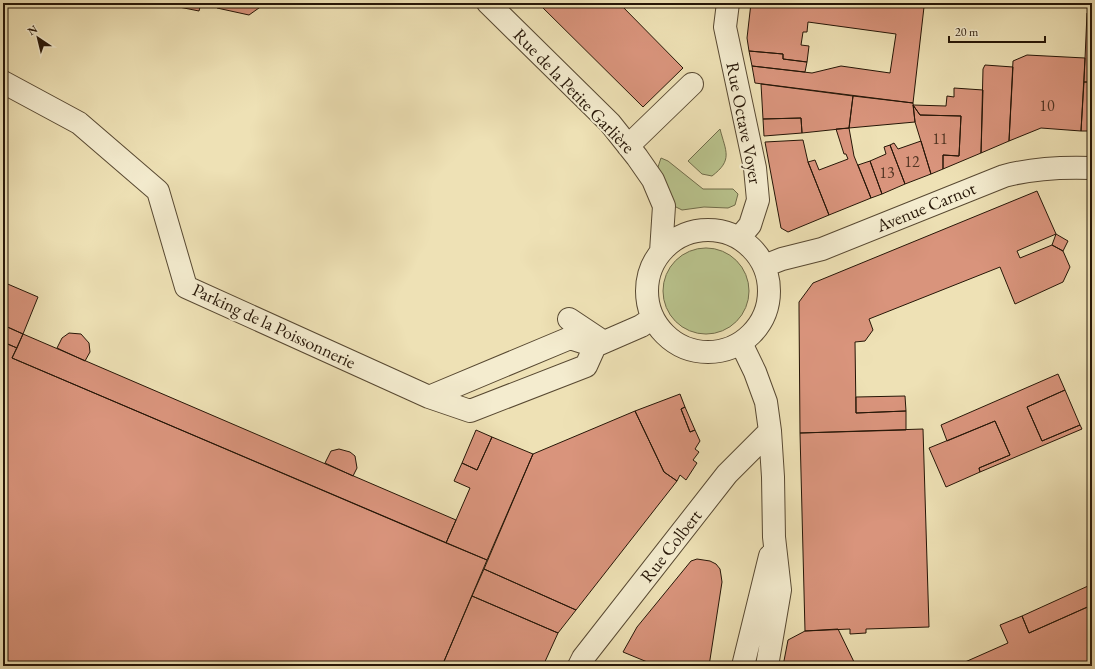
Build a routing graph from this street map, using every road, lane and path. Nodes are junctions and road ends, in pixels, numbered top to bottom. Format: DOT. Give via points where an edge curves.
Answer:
graph roads {
  1 [pos="488,3"];
  2 [pos="728,3"];
  3 [pos="3,82"];
  4 [pos="692,84"];
  5 [pos="628,146"];
  6 [pos="1092,168"];
  7 [pos="739,238"];
  8 [pos="662,252"];
  9 [pos="764,266"];
  10 [pos="653,318"];
  11 [pos="568,319"];
  12 [pos="741,343"];
  13 [pos="600,344"];
  14 [pos="429,397"];
  15 [pos="770,431"];
  16 [pos="774,537"];
  17 [pos="579,666"];
  18 [pos="743,666"];
  19 [pos="767,666"];
  1 -- 5 [label="street, Rue de la Petite Garlière" via="610,123"];
  2 -- 7 [label="street, Rue Octave Voyer" via="725,27 755,168 758,200 750,225"];
  3 -- 14 [label="street, Parking de la Poissonnerie" via="79,123 158,191 186,287"];
  4 -- 5 [label="street"];
  5 -- 8 [label="street, Rue de la Petite Garlière" via="653,180 664,206"];
  6 -- 9 [label="street, Avenue Carnot" via="1058,167 1021,171 1004,176 822,249"];
  7 -- 8 [label="street" via="716,230 692,232 670,244"];
  7 -- 9 [label="street" via="754,250"];
  8 -- 10 [label="street" via="653,264 647,291 648,305"];
  9 -- 12 [label="street" via="770,290 768,302 759,325"];
  10 -- 12 [label="street" via="668,338 691,350 717,352"];
  10 -- 13 [label="street"];
  11 -- 13 [label="street"];
  12 -- 15 [label="street" via="766,402"];
  13 -- 14 [label="street" via="570,338"];
  13 -- 14 [label="street, Parking de la Poissonnerie" via="586,366 470,411"];
  15 -- 16 [label="street"];
  15 -- 17 [label="street, Rue Colbert" via="727,474"];
  16 -- 18 [label="street" via="762,596"];
  16 -- 19 [label="street" via="780,590"];
}
